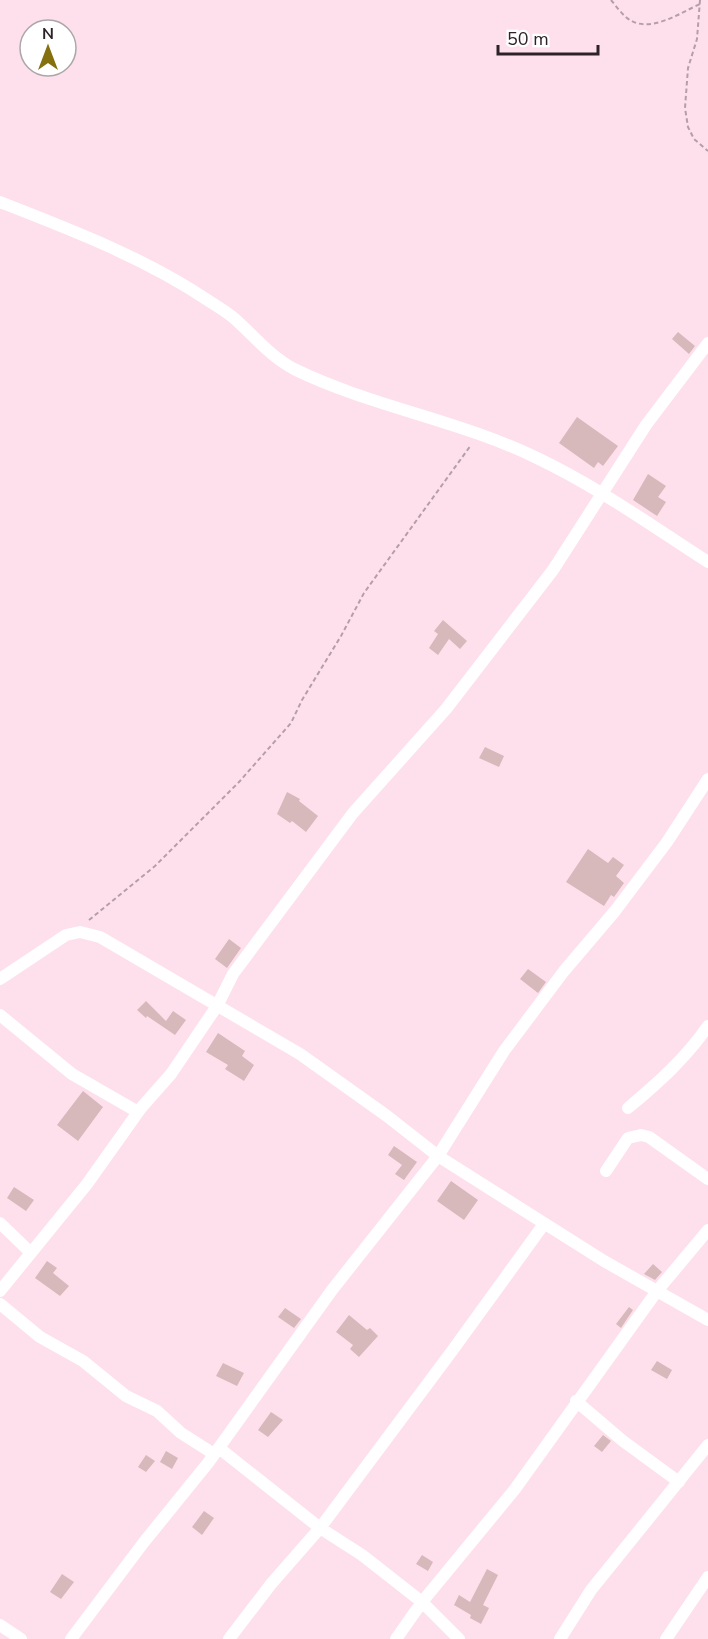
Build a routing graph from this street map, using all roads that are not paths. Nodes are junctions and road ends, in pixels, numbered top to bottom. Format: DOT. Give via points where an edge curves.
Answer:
graph roads {
  1 [pos="0,202"];
  2 [pos="708,343"];
  3 [pos="603,492"];
  4 [pos="708,562"];
  5 [pos="708,779"];
  6 [pos="0,979"];
  7 [pos="217,1006"];
  8 [pos="0,1015"];
  9 [pos="708,1026"];
  10 [pos="628,1108"];
  11 [pos="138,1112"];
  12 [pos="438,1156"];
  13 [pos="606,1171"];
  14 [pos="708,1179"];
  15 [pos="0,1223"];
  16 [pos="544,1224"];
  17 [pos="708,1230"];
  18 [pos="30,1252"];
  19 [pos="0,1291"];
  20 [pos="657,1291"];
  21 [pos="0,1304"];
  22 [pos="708,1320"];
  23 [pos="576,1401"];
  24 [pos="708,1445"];
  25 [pos="217,1451"];
  26 [pos="679,1482"];
  27 [pos="320,1528"];
  28 [pos="708,1577"];
  29 [pos="422,1602"];
  30 [pos="0,1625"];
  31 [pos="21,1639"];
  32 [pos="71,1639"];
  33 [pos="229,1639"];
  34 [pos="396,1639"];
  35 [pos="459,1639"];
  36 [pos="560,1639"];
  37 [pos="666,1639"];
  1 -- 3 [label="street" via="168,275 233,317 291,368 380,403 479,434 536,457"];
  2 -- 3 [label="street" via="646,425"];
  3 -- 4 [label="street"];
  3 -- 7 [label="street" via="553,570 446,709 353,813 250,950"];
  5 -- 12 [label="street" via="615,911 504,1051"];
  6 -- 7 [label="street" via="52,942 80,932 100,938"];
  7 -- 11 [label="street" via="171,1074"];
  7 -- 12 [label="street" via="300,1054"];
  8 -- 11 [label="street" via="72,1074"];
  9 -- 10 [label="street" via="665,1077"];
  11 -- 18 [label="street" via="87,1184"];
  12 -- 16 [label="street"];
  12 -- 25 [label="street" via="332,1290"];
  13 -- 14 [label="street" via="628,1138 641,1135"];
  15 -- 18 [label="street"];
  16 -- 20 [label="street"];
  16 -- 27 [label="street"];
  17 -- 20 [label="street"];
  18 -- 19 [label="street"];
  20 -- 22 [label="street"];
  20 -- 23 [label="street"];
  21 -- 25 [label="street" via="40,1337 83,1361 126,1396 157,1411 181,1433"];
  23 -- 26 [label="street"];
  23 -- 29 [label="street" via="514,1489"];
  24 -- 26 [label="street"];
  25 -- 27 [label="street"];
  25 -- 32 [label="street"];
  26 -- 36 [label="street" via="591,1590"];
  27 -- 29 [label="street"];
  27 -- 33 [label="street"];
  28 -- 37 [label="street"];
  29 -- 34 [label="street"];
  29 -- 35 [label="street"];
  30 -- 31 [label="street"];
}
